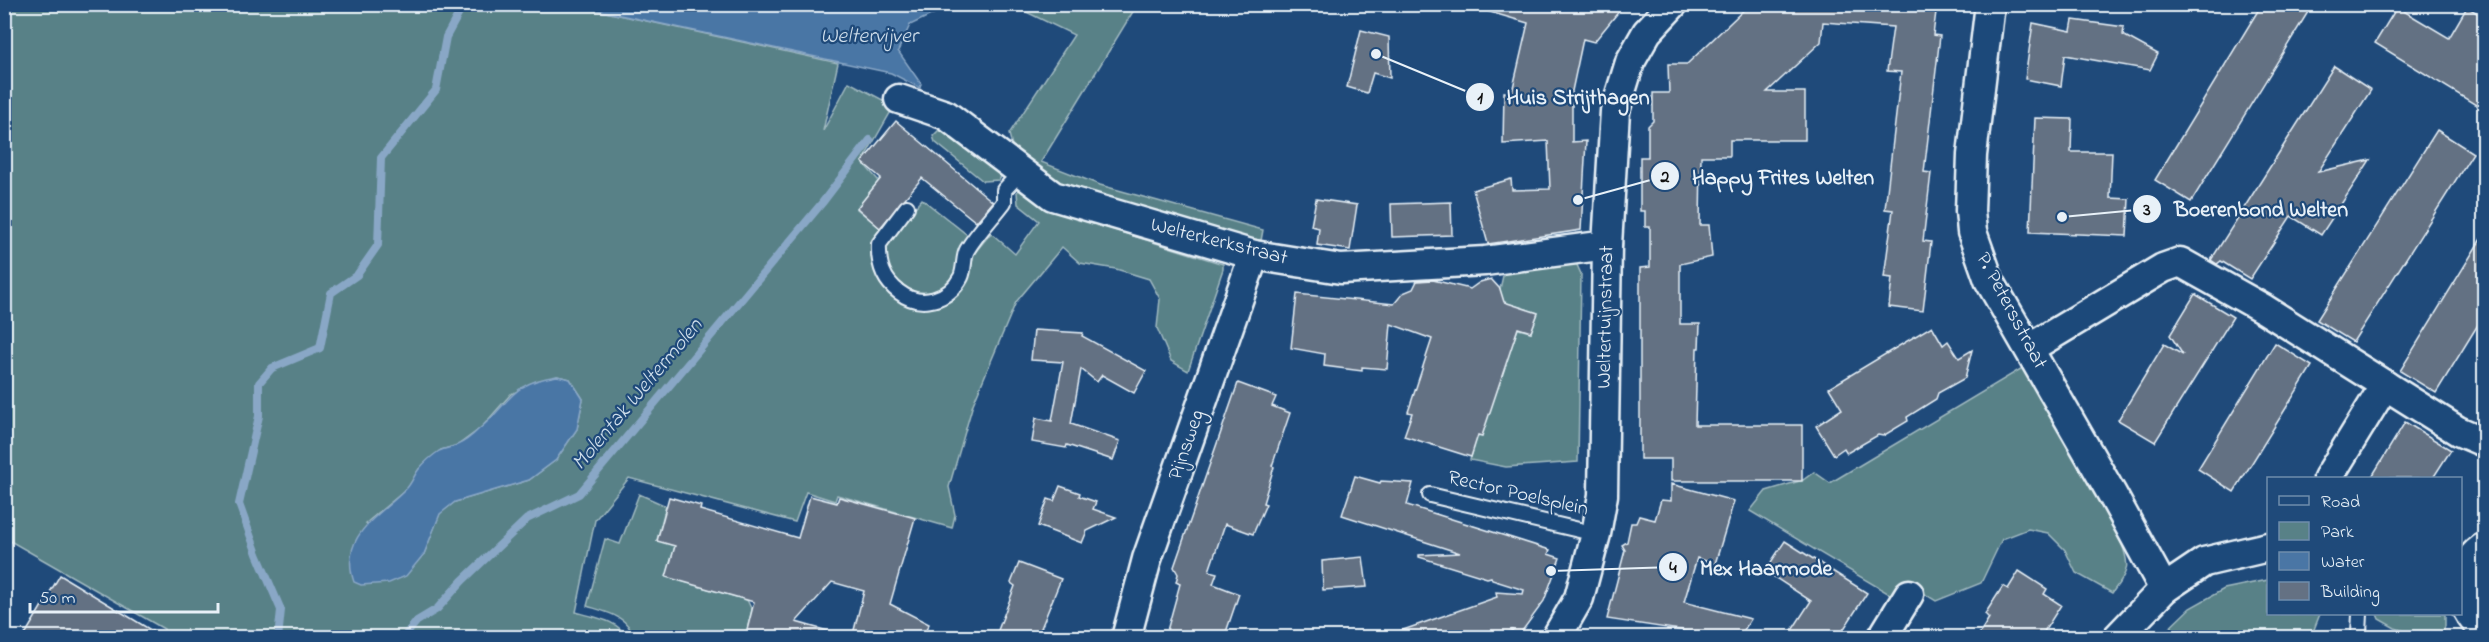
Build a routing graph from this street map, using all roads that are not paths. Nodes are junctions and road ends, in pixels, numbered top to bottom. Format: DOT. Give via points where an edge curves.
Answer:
graph roads {
  1 [pos="1673,4"];
  2 [pos="1990,4"];
  3 [pos="899,99"];
  4 [pos="1021,172"];
  5 [pos="907,207"];
  6 [pos="1607,245"];
  7 [pos="1254,255"];
  8 [pos="2030,348"];
  9 [pos="2385,385"];
  10 [pos="2484,442"];
  11 [pos="2329,477"];
  12 [pos="1430,495"];
  13 [pos="1596,534"];
  14 [pos="2267,547"];
  15 [pos="2484,550"];
  16 [pos="2463,576"];
  17 [pos="2163,589"];
  18 [pos="1909,594"];
  19 [pos="2360,615"];
  20 [pos="2483,630"];
  21 [pos="1126,638"];
  22 [pos="1556,638"];
  23 [pos="1881,638"];
  24 [pos="2117,638"];
  25 [pos="2363,638"];
  1 -- 6 [label="street, Weltertuijnstraat" via="1647,32 1630,62 1615,111"];
  2 -- 8 [label="street, P. Petersstraat" via="1972,155 1972,232 1989,280"];
  3 -- 4 [label="street, Welterkerkstraat" via="946,115"];
  4 -- 5 [label="lane" via="1004,190 1004,202 966,252 961,277 952,290 936,300 923,302 904,296 891,286 880,266 879,244"];
  4 -- 7 [label="street, Welterkerkstraat" via="1053,196"];
  6 -- 7 [label="street, Welterkerkstraat" via="1485,261 1341,269"];
  6 -- 13 [label="street, Weltertuijnstraat" via="1603,495"];
  7 -- 21 [label="street, Pijnsweg" via="1147,559"];
  8 -- 9 [label="street" via="2163,268 2180,262"];
  8 -- 17 [label="street, P. Petersstraat"];
  9 -- 10 [label="street"];
  9 -- 11 [label="street"];
  12 -- 13 [label="lane, Rector Poelsplein"];
  13 -- 22 [label="street, Weltertuijnstraat" via="1579,598"];
  14 -- 17 [label="street" via="2205,562"];
  15 -- 16 [label="street"];
  16 -- 20 [label="street" via="2469,611"];
  17 -- 24 [label="street"];
  18 -- 23 [label="street"];
  19 -- 25 [label="lane" via="2359,633"];
}
